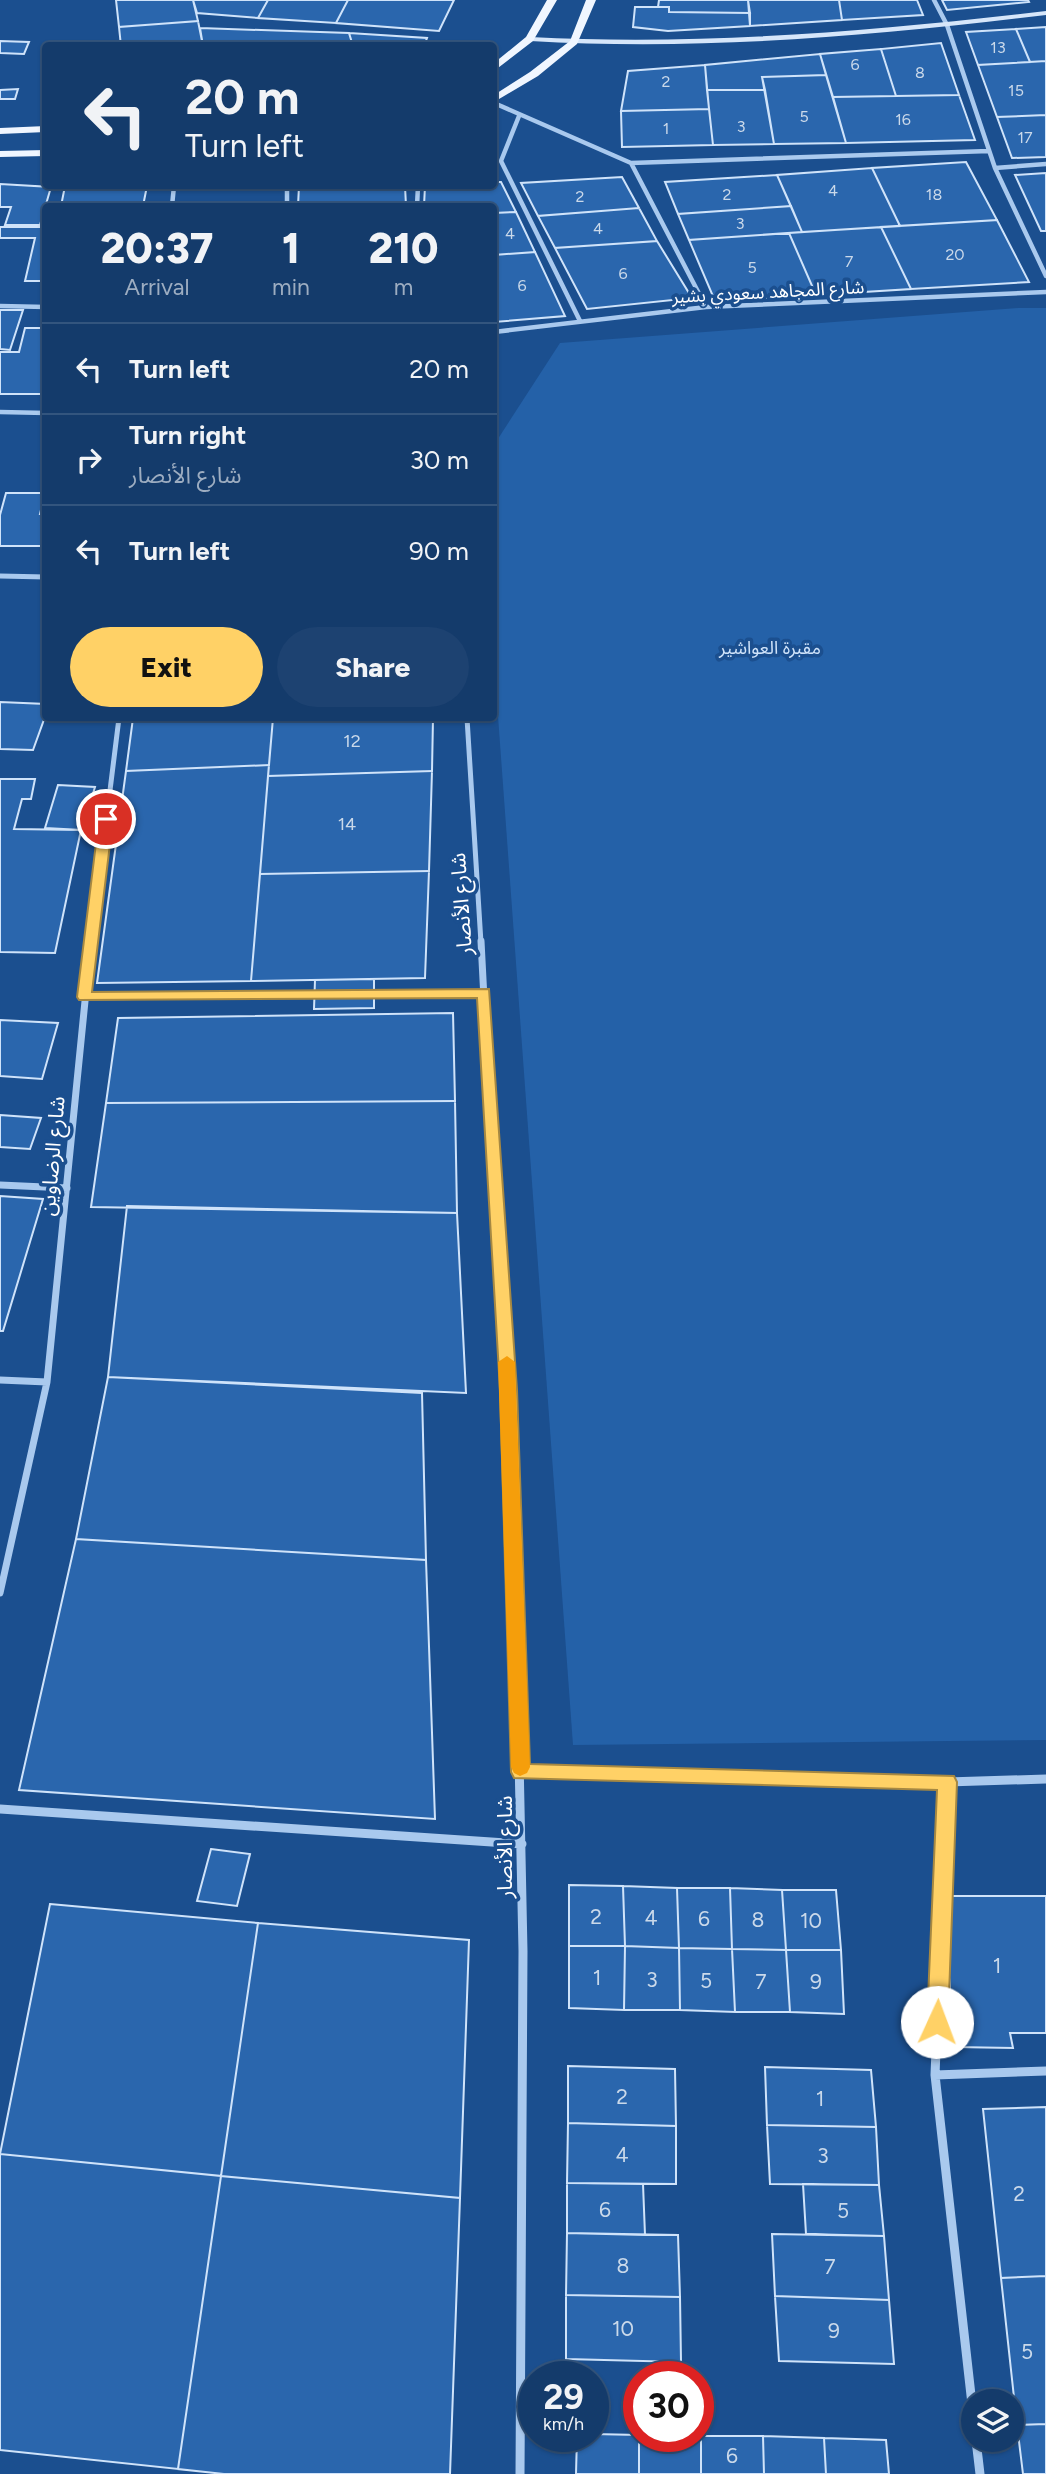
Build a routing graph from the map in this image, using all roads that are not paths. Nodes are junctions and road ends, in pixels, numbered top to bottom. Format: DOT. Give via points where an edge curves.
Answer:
graph roads {
  1 [pos="552,0"];
  2 [pos="591,0"];
  3 [pos="934,0"];
  4 [pos="1046,13"];
  5 [pos="947,25"];
  6 [pos="530,39"];
  7 [pos="574,42"];
  8 [pos="497,66"];
  9 [pos="497,99"];
  10 [pos="497,103"];
  11 [pos="519,116"];
  12 [pos="42,130"];
  13 [pos="0,131"];
  14 [pos="989,151"];
  15 [pos="42,153"];
  16 [pos="0,154"];
  17 [pos="631,163"];
  18 [pos="1046,164"];
  19 [pos="995,168"];
  20 [pos="1046,276"];
  21 [pos="1046,292"];
  22 [pos="0,306"];
  23 [pos="42,307"];
  24 [pos="706,307"];
  25 [pos="580,321"];
  26 [pos="497,332"];
  27 [pos="0,412"];
  28 [pos="42,413"];
  29 [pos="0,576"];
  30 [pos="42,577"];
  31 [pos="118,721"];
  32 [pos="467,721"];
  33 [pos="484,993"];
  34 [pos="84,997"];
  35 [pos="0,1185"];
  36 [pos="68,1188"];
  37 [pos="0,1380"];
  38 [pos="47,1382"];
  39 [pos="0,1593"];
  40 [pos="521,1772"];
  41 [pos="1046,1779"];
  42 [pos="947,1782"];
  43 [pos="0,1809"];
  44 [pos="522,1844"];
  45 [pos="1046,2071"];
  46 [pos="935,2075"];
  47 [pos="970,2389"];
  48 [pos="977,2452"];
  49 [pos="520,2474"];
  50 [pos="980,2474"];
  1 -- 6 [label="main road"];
  2 -- 7 [label="main road"];
  3 -- 5 [label="street"];
  4 -- 5 [label="street"];
  5 -- 7 [label="street" via="680,45"];
  5 -- 14 [label="street"];
  6 -- 7 [label="street"];
  6 -- 8 [label="main road"];
  7 -- 9 [label="main road"];
  10 -- 11 [label="street"];
  11 -- 17 [label="street"];
  11 -- 25 [label="street" via="501,162"];
  12 -- 13 [label="main road"];
  14 -- 17 [label="street"];
  14 -- 19 [label="street"];
  15 -- 16 [label="main road"];
  17 -- 24 [label="street"];
  18 -- 19 [label="street"];
  19 -- 20 [label="street"];
  21 -- 24 [label="street, شارع المجاهد سعودي بشير"];
  22 -- 23 [label="street"];
  24 -- 25 [label="street, شارع المجاهد سعودي بشير"];
  25 -- 26 [label="street, شارع المجاهد سعودي بشير"];
  27 -- 28 [label="street"];
  29 -- 30 [label="street"];
  31 -- 34 [label="street, شارع الرضاوين"];
  32 -- 33 [label="street, شارع الأنصار"];
  33 -- 34 [label="street"];
  33 -- 40 [label="street, شارع الأنصار" via="508,1390"];
  34 -- 36 [label="street, شارع الرضاوين"];
  35 -- 36 [label="street"];
  36 -- 38 [label="street, شارع الرضاوين"];
  37 -- 38 [label="street"];
  38 -- 39 [label="street, شارع الرضاوين"];
  40 -- 42 [label="street"];
  40 -- 44 [label="street, شارع الأنصار"];
  41 -- 42 [label="street"];
  42 -- 46 [label="street"];
  43 -- 44 [label="street"];
  44 -- 49 [label="street, شارع الأنصار"];
  45 -- 46 [label="street"];
  46 -- 47 [label="street"];
  48 -- 50 [label="street"];
}
